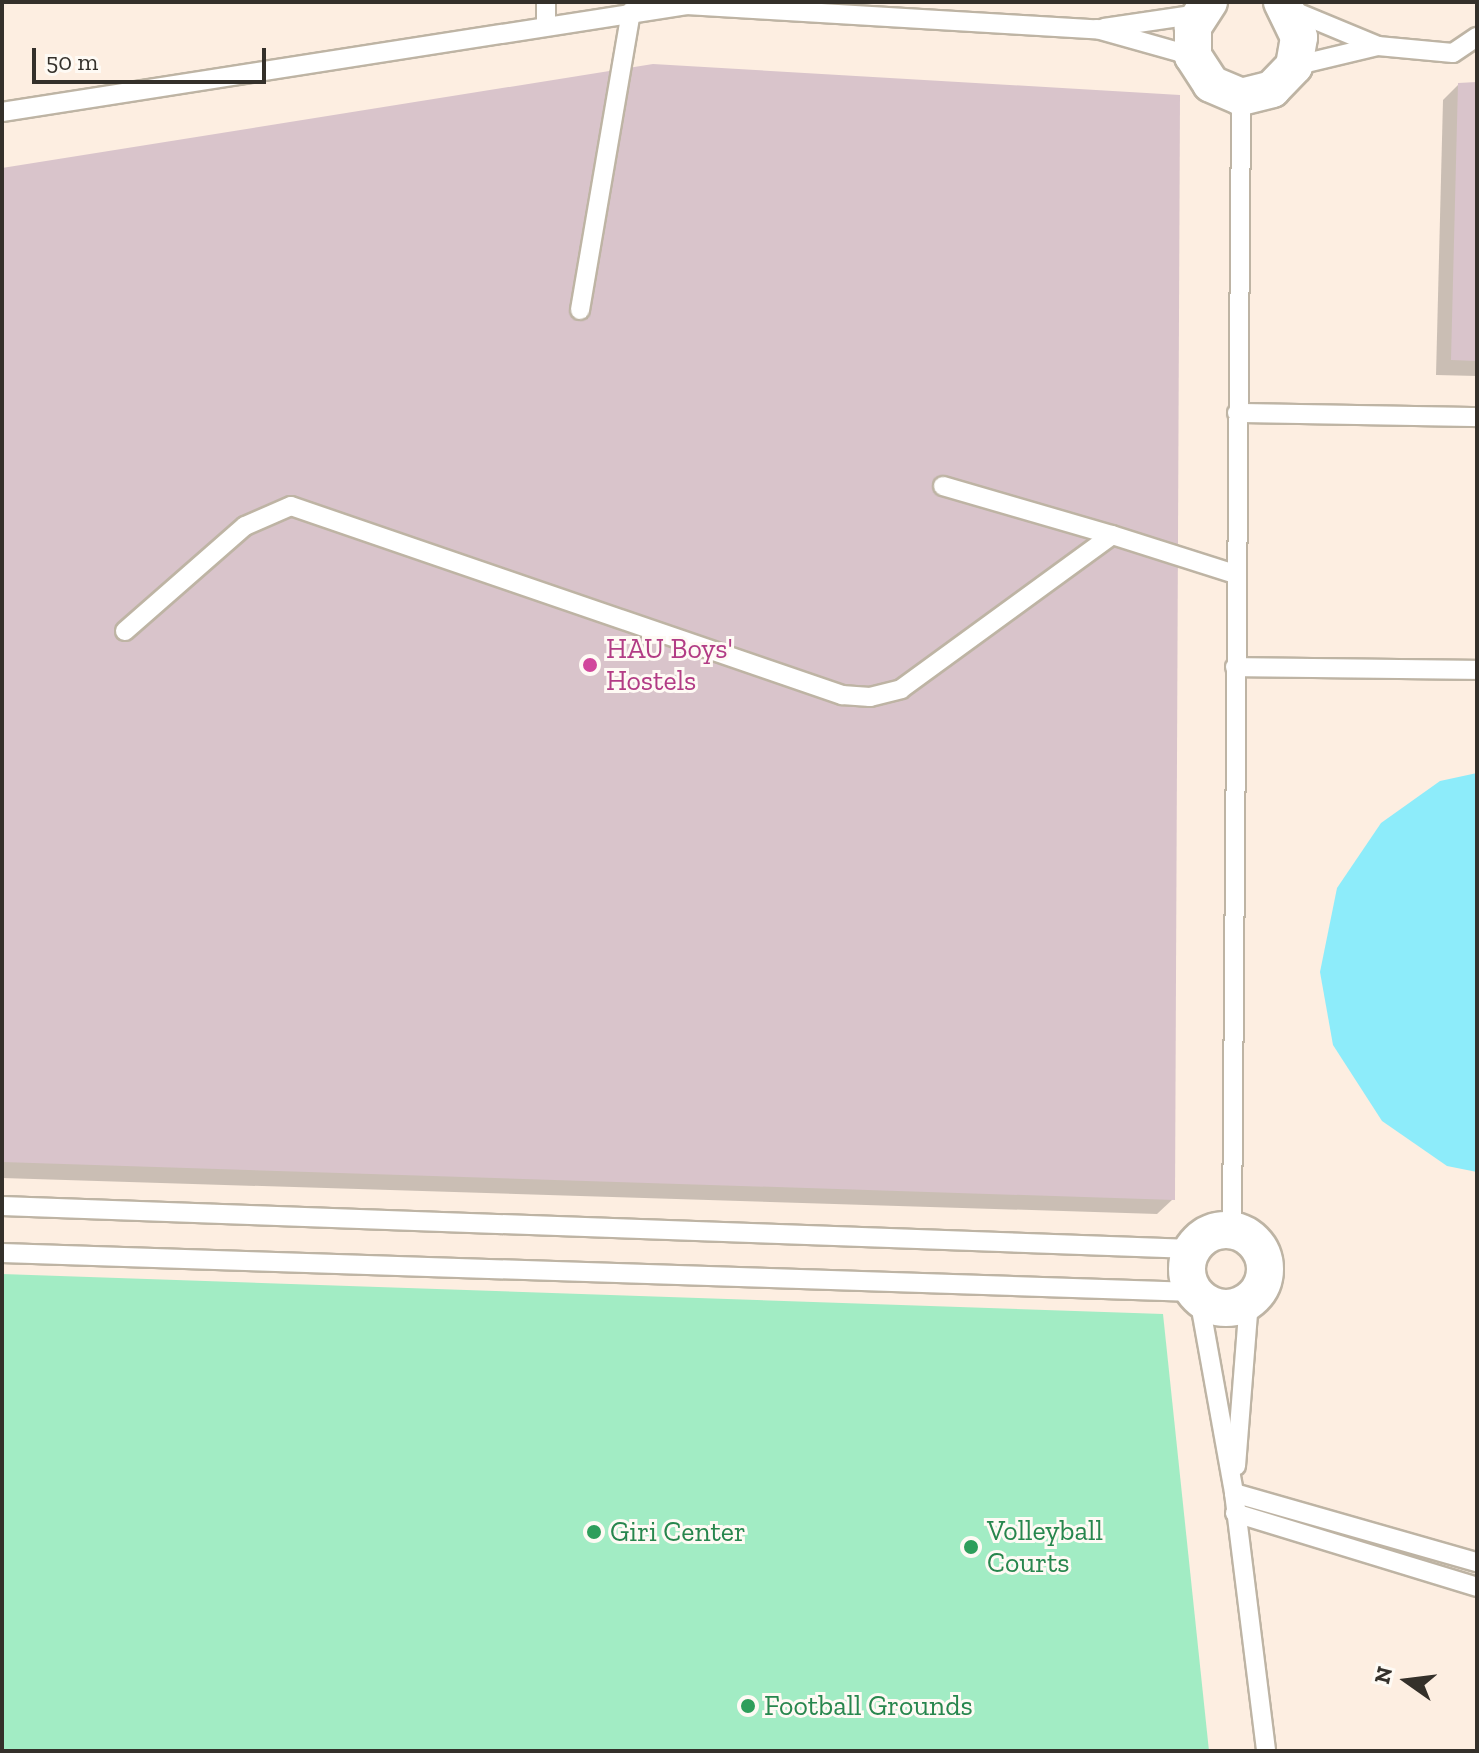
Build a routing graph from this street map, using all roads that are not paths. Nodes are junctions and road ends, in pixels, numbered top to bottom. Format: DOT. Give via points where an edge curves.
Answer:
graph roads {
  1 [pos="546,2"];
  2 [pos="1286,6"];
  3 [pos="1204,8"];
  4 [pos="631,11"];
  5 [pos="546,23"];
  6 [pos="1097,29"];
  7 [pos="1477,37"];
  8 [pos="1378,46"];
  9 [pos="1193,56"];
  10 [pos="1294,66"];
  11 [pos="1241,97"];
  12 [pos="2,112"];
  13 [pos="580,310"];
  14 [pos="1237,413"];
  15 [pos="1477,417"];
  16 [pos="943,486"];
  17 [pos="1112,535"];
  18 [pos="1235,574"];
  19 [pos="125,631"];
  20 [pos="1235,667"];
  21 [pos="1477,670"];
  22 [pos="2,1206"];
  23 [pos="1232,1230"];
  24 [pos="1192,1249"];
  25 [pos="2,1253"];
  26 [pos="1196,1295"];
  27 [pos="1249,1302"];
  28 [pos="1234,1493"];
  29 [pos="1235,1513"];
  30 [pos="1477,1562"];
  31 [pos="1477,1587"];
  32 [pos="1266,1751"];
  1 -- 5 [label="lane"];
  2 -- 8 [label="lane"];
  2 -- 10 [label="street" via="1299,37"];
  3 -- 6 [label="lane"];
  3 -- 9 [label="street"];
  4 -- 5 [label="lane"];
  4 -- 6 [label="lane" via="754,5"];
  4 -- 13 [label="lane"];
  5 -- 12 [label="lane"];
  6 -- 9 [label="lane"];
  7 -- 8 [label="lane" via="1453,53"];
  8 -- 10 [label="lane"];
  9 -- 11 [label="street" via="1211,84"];
  10 -- 11 [label="street" via="1272,89"];
  11 -- 14 [label="lane"];
  14 -- 15 [label="lane"];
  14 -- 18 [label="lane"];
  16 -- 17 [label="lane"];
  17 -- 18 [label="lane"];
  17 -- 19 [label="lane" via="901,689 870,697 815,686 310,507 291,506 245,526"];
  18 -- 20 [label="lane"];
  20 -- 21 [label="lane"];
  20 -- 23 [label="lane"];
  22 -- 24 [label="lane"];
  23 -- 24 [label="street" via="1202,1237"];
  23 -- 27 [label="street" via="1257,1245 1264,1259 1261,1289"];
  24 -- 26 [label="street"];
  25 -- 26 [label="lane"];
  26 -- 27 [label="street" via="1222,1309"];
  26 -- 28 [label="lane"];
  27 -- 28 [label="lane"];
  28 -- 29 [label="lane"];
  28 -- 30 [label="lane"];
  29 -- 31 [label="lane"];
  29 -- 32 [label="lane"];
}
